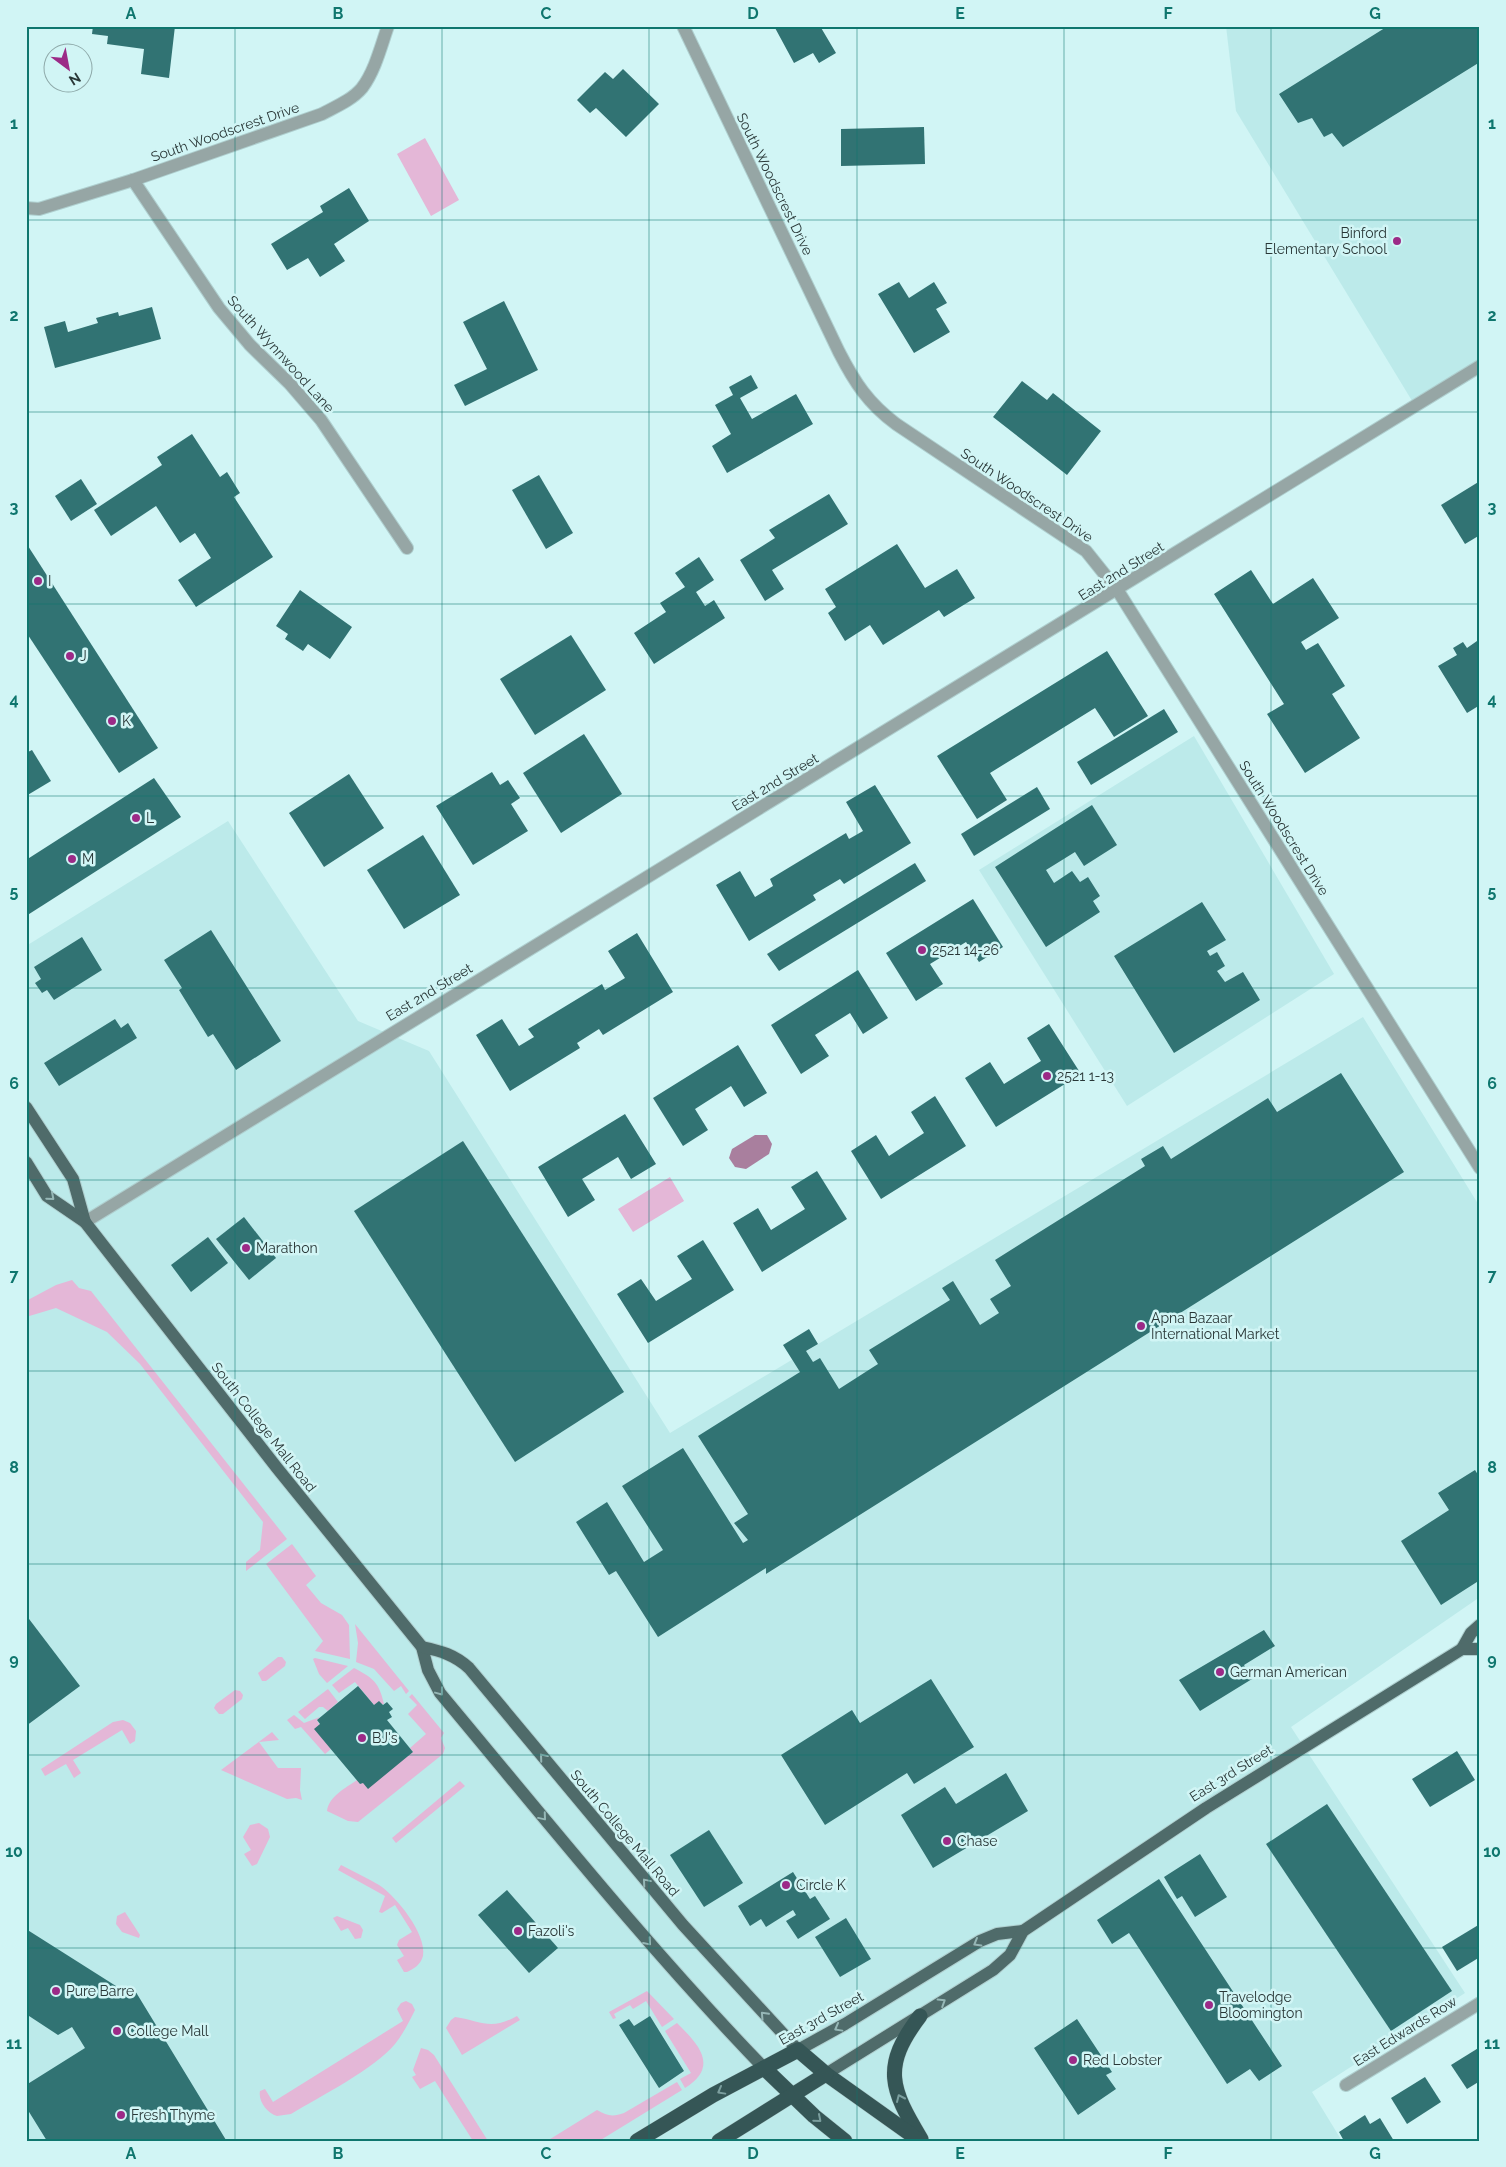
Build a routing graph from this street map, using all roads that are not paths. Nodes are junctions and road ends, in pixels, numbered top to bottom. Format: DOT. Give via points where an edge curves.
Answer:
graph roads {
  1 [pos="388,26"];
  2 [pos="683,26"];
  3 [pos="133,180"];
  4 [pos="26,208"];
  5 [pos="1480,366"];
  6 [pos="407,548"];
  7 [pos="1118,591"];
  8 [pos="26,1106"];
  9 [pos="31,1124"];
  10 [pos="26,1162"];
  11 [pos="1480,1168"];
  12 [pos="85,1222"];
  13 [pos="1480,1625"];
  14 [pos="422,1647"];
  15 [pos="1462,1649"];
  16 [pos="1480,1649"];
  17 [pos="1023,1931"];
  18 [pos="1480,2003"];
  19 [pos="920,2016"];
  20 [pos="798,2050"];
  21 [pos="764,2068"];
  22 [pos="826,2074"];
  23 [pos="1346,2085"];
  24 [pos="792,2096"];
  25 [pos="637,2141"];
  26 [pos="719,2141"];
  27 [pos="845,2141"];
  28 [pos="921,2141"];
  1 -- 3 [label="street, South Woodscrest Drive" via="361,90 338,106 303,122"];
  2 -- 7 [label="street, South Woodscrest Drive" via="839,352 869,402 896,424 1086,551"];
  3 -- 4 [label="street, South Woodscrest Drive" via="39,209"];
  3 -- 6 [label="street, South Wynnwood Lane" via="219,308 321,420"];
  5 -- 7 [label="street, East 2nd Street"];
  7 -- 11 [label="street, South Woodscrest Drive"];
  7 -- 12 [label="street, East 2nd Street"];
  8 -- 9 [label="main road, South College Mall Road"];
  9 -- 12 [label="main road, South College Mall Road" via="73,1179"];
  10 -- 12 [label="main road, South College Mall Road, one-way" via="47,1196"];
  12 -- 14 [label="main road, South College Mall Road" via="276,1468"];
  13 -- 15 [label="main road, East 3rd Street"];
  20 -- 14 [label="main road, South College Mall Road, one-way" via="682,1925 468,1668 446,1653"];
  14 -- 21 [label="main road, South College Mall Road, one-way" via="428,1670 440,1693 630,1921"];
  15 -- 16 [label="main road"];
  15 -- 17 [label="main road, East 3rd Street" via="1206,1808"];
  19 -- 17 [label="main road, East 3rd Street, one-way" via="1003,1963"];
  17 -- 20 [label="main road, East 3rd Street, one-way" via="998,1934 980,1941"];
  18 -- 23 [label="street, East Edwards Row"];
  19 -- 22 [label="main road, East 3rd Street"];
  28 -- 19 [label="highway, one-way" via="898,2095 894,2078 900,2050"];
  20 -- 21 [label="highway, East 3rd Street"];
  20 -- 22 [label="highway"];
  21 -- 24 [label="highway"];
  21 -- 25 [label="highway, East 3rd Street, one-way"];
  22 -- 24 [label="highway, East 3rd Street"];
  22 -- 28 [label="highway"];
  24 -- 26 [label="highway, East 3rd Street"];
  24 -- 27 [label="highway, one-way"];
}
